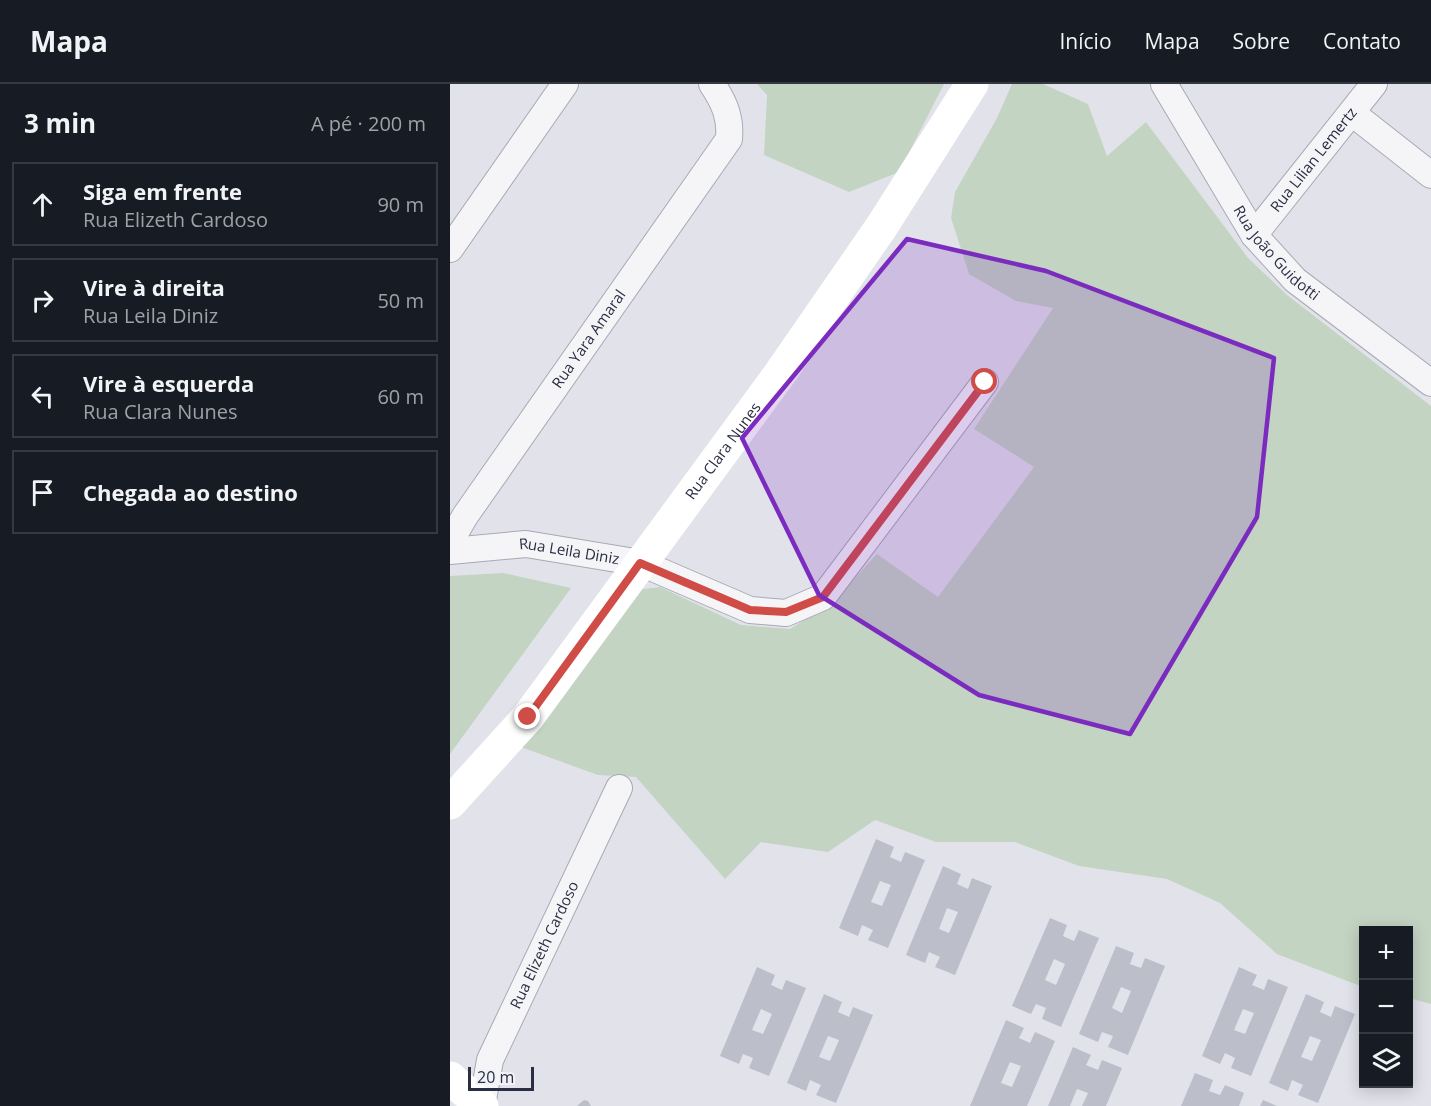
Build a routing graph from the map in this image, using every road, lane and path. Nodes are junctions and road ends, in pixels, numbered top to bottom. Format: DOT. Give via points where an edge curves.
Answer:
graph roads {
  1 [pos="565,84"];
  2 [pos="712,84"];
  3 [pos="972,84"];
  4 [pos="1374,84"];
  5 [pos="1170,87"];
  6 [pos="1352,113"];
  7 [pos="1431,175"];
  8 [pos="1254,235"];
  9 [pos="450,249"];
  10 [pos="985,382"];
  11 [pos="1431,383"];
  12 [pos="450,542"];
  13 [pos="450,551"];
  14 [pos="640,563"];
  15 [pos="619,788"];
  16 [pos="450,803"];
  17 [pos="450,1078"];
  18 [pos="482,1106"];
  1 -- 9 [label="street"];
  2 -- 12 [label="street, Rua Yara Amaral" via="730,123 729,139"];
  3 -- 14 [label="street, Rua Clara Nunes" via="882,226 779,375"];
  4 -- 6 [label="street, Rua Lilian Lemertz"];
  5 -- 8 [label="street, Rua João Guidotti"];
  6 -- 7 [label="street"];
  6 -- 8 [label="street, Rua Lilian Lemertz"];
  8 -- 11 [label="street, Rua João Guidotti" via="1295,280"];
  10 -- 14 [label="street, Rua Leila Diniz" via="823,597 786,612 750,610"];
  13 -- 14 [label="street, Rua Leila Diniz" via="526,544"];
  14 -- 16 [label="street, Rua Clara Nunes" via="528,717"];
  15 -- 18 [label="street, Rua Elizeth Cardoso" via="490,1060"];
  17 -- 18 [label="street"];
}
